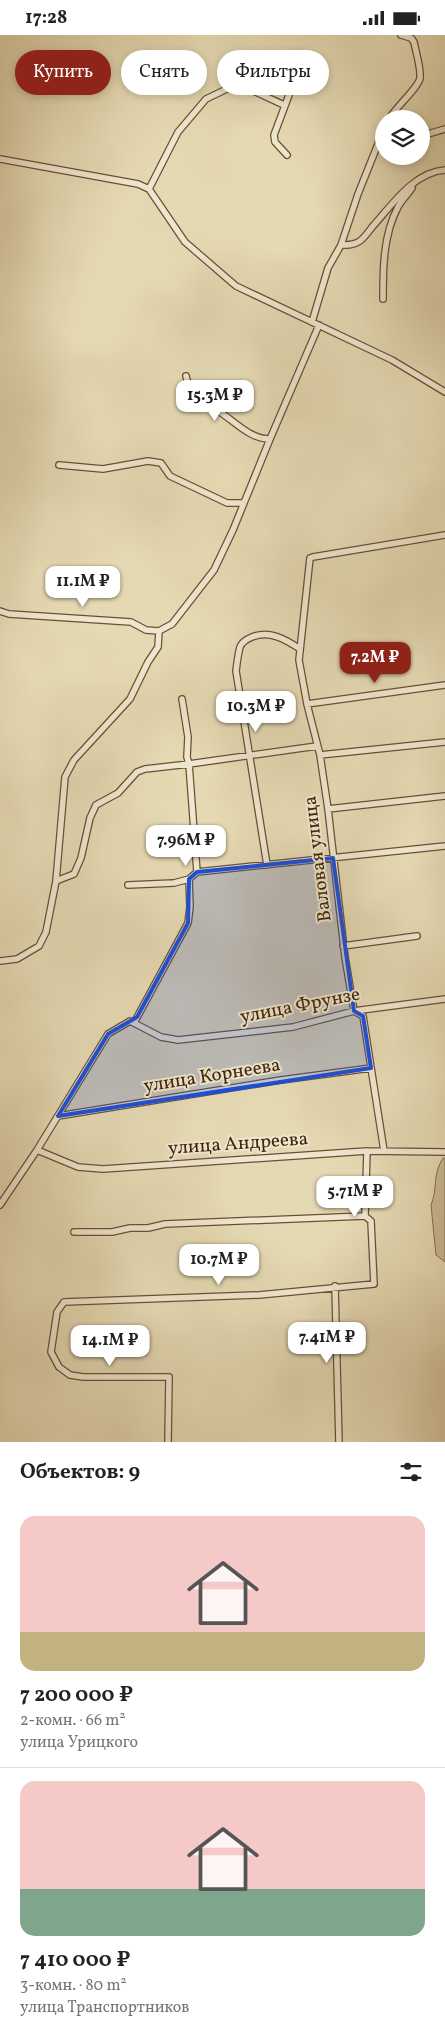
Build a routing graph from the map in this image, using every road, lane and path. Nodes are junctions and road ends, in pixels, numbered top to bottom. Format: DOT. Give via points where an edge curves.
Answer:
graph roads {
  1 [pos="401,35"];
  2 [pos="288,95"];
  3 [pos="284,105"];
  4 [pos="396,110"];
  5 [pos="445,129"];
  6 [pos="430,133"];
  7 [pos="287,155"];
  8 [pos="375,157"];
  9 [pos="0,159"];
  10 [pos="445,171"];
  11 [pos="420,178"];
  12 [pos="149,189"];
  13 [pos="341,245"];
  14 [pos="383,299"];
  15 [pos="312,322"];
  16 [pos="319,325"];
  17 [pos="186,375"];
  18 [pos="445,392"];
  19 [pos="270,439"];
  20 [pos="59,465"];
  21 [pos="244,503"];
  22 [pos="445,535"];
  23 [pos="0,611"];
  24 [pos="159,631"];
  25 [pos="300,649"];
  26 [pos="445,685"];
  27 [pos="182,699"];
  28 [pos="307,704"];
  29 [pos="445,742"];
  30 [pos="317,746"];
  31 [pos="320,755"];
  32 [pos="250,756"];
  33 [pos="189,765"];
  34 [pos="445,796"];
  35 [pos="328,809"];
  36 [pos="445,846"];
  37 [pos="333,858"];
  38 [pos="267,865"];
  39 [pos="197,872"];
  40 [pos="189,879"];
  41 [pos="56,881"];
  42 [pos="128,885"];
  43 [pos="417,936"];
  44 [pos="344,946"];
  45 [pos="0,961"];
  46 [pos="445,999"];
  47 [pos="354,1011"];
  48 [pos="134,1023"];
  49 [pos="372,1068"];
  50 [pos="58,1116"];
  51 [pos="37,1150"];
  52 [pos="367,1151"];
  53 [pos="384,1151"];
  54 [pos="445,1152"];
  55 [pos="0,1205"];
  56 [pos="365,1216"];
  57 [pos="74,1232"];
  58 [pos="336,1286"];
  59 [pos="168,1442"];
  60 [pos="339,1442"];
  1 -- 4 [label="street" via="414,42 420,77 419,85"];
  2 -- 3 [label="street"];
  3 -- 7 [label="street" via="274,135 275,142"];
  3 -- 12 [label="street" via="233,85 206,99 178,132"];
  5 -- 6 [label="street"];
  8 -- 13 [label="street" via="358,193"];
  9 -- 12 [label="street" via="138,184"];
  10 -- 11 [label="street"];
  11 -- 13 [label="street" via="360,241"];
  11 -- 14 [label="street" via="398,207 389,233"];
  12 -- 15 [label="street" via="185,242 236,287"];
  13 -- 15 [label="street" via="328,268"];
  15 -- 16 [label="street"];
  16 -- 18 [label="street" via="392,360"];
  16 -- 19 [label="street"];
  17 -- 19 [label="street" via="189,390 196,400 216,409 260,439"];
  19 -- 21 [label="street"];
  20 -- 21 [label="street" via="103,469 148,461 161,463 170,476 227,503"];
  21 -- 24 [label="street" via="214,570 172,624"];
  22 -- 25 [label="street, Валовая улица" via="310,558"];
  23 -- 24 [label="street" via="131,622 146,630"];
  24 -- 41 [label="street" via="158,647 130,699 74,760 65,777"];
  25 -- 28 [label="street, Валовая улица"];
  25 -- 32 [label="street" via="267,633 247,639 240,646 236,671"];
  26 -- 28 [label="street"];
  27 -- 33 [label="street"];
  28 -- 30 [label="street, Валовая улица"];
  29 -- 31 [label="street"];
  30 -- 31 [label="street, Валовая улица"];
  30 -- 32 [label="street"];
  31 -- 35 [label="street, Валовая улица"];
  32 -- 33 [label="street"];
  32 -- 38 [label="street"];
  33 -- 39 [label="street"];
  33 -- 41 [label="street" via="137,772 118,793 96,805 74,874"];
  34 -- 35 [label="street"];
  35 -- 37 [label="street, Валовая улица"];
  36 -- 37 [label="street"];
  37 -- 38 [label="street"];
  37 -- 44 [label="street, Валовая улица"];
  38 -- 39 [label="street"];
  39 -- 40 [label="street"];
  40 -- 42 [label="street" via="174,883"];
  40 -- 48 [label="street" via="188,923"];
  41 -- 45 [label="street" via="46,932 38,945 17,959"];
  43 -- 44 [label="street"];
  44 -- 47 [label="street, Валовая улица"];
  46 -- 47 [label="street, улица Фрунзе"];
  47 -- 48 [label="street, улица Фрунзе" via="293,1027 178,1040 161,1037"];
  47 -- 49 [label="street, Валовая улица" via="363,1016"];
  48 -- 50 [label="street" via="130,1021 108,1035"];
  49 -- 50 [label="street, улица Корнеева"];
  49 -- 53 [label="street, Валовая улица"];
  50 -- 51 [label="street"];
  51 -- 52 [label="street, улица Андреева" via="78,1167 103,1169"];
  51 -- 55 [label="street"];
  52 -- 53 [label="street, улица Андреева"];
  52 -- 56 [label="street"];
  53 -- 54 [label="street, улица Андреева"];
  56 -- 57 [label="street" via="165,1224 112,1233"];
  56 -- 58 [label="street" via="371,1221 374,1284"];
  58 -- 59 [label="street" via="259,1295 64,1302 57,1312 51,1352 59,1367 70,1375 83,1377 168,1377"];
  58 -- 60 [label="street"];
}
